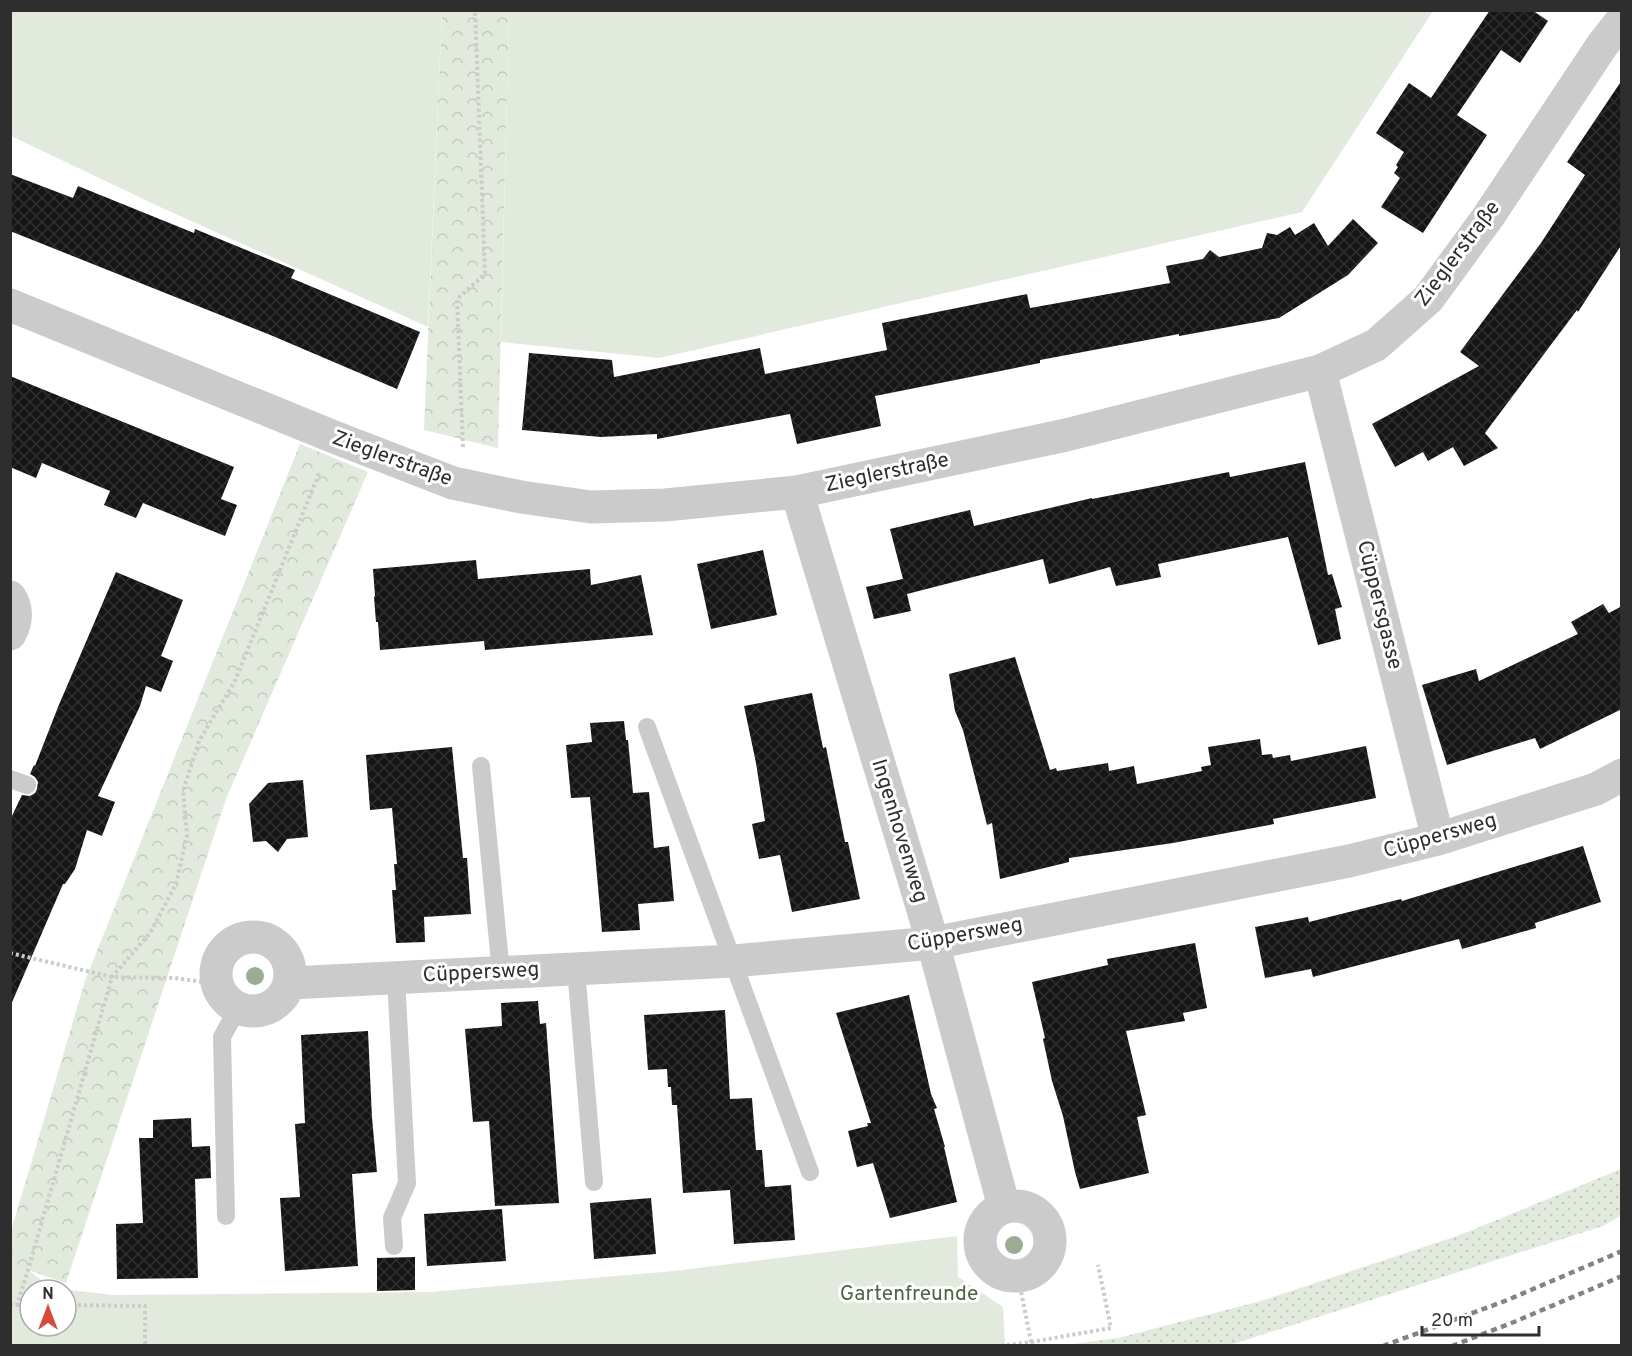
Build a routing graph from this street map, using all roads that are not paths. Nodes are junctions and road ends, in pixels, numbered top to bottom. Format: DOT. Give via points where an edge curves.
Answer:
graph roads {
  1 [pos="1622,20"];
  2 [pos="10,305"];
  3 [pos="1320,371"];
  4 [pos="797,492"];
  5 [pos="10,597"];
  6 [pos="10,634"];
  7 [pos="647,727"];
  8 [pos="481,766"];
  9 [pos="1622,775"];
  10 [pos="1438,838"];
  11 [pos="933,943"];
  12 [pos="733,962"];
  13 [pos="576,969"];
  14 [pos="501,972"];
  15 [pos="396,978"];
  16 [pos="290,983"];
  17 [pos="238,1008"];
  18 [pos="810,1172"];
  19 [pos="594,1182"];
  20 [pos="1004,1208"];
  21 [pos="226,1216"];
  22 [pos="394,1246"];
  1 -- 3 [label="street, Zieglerstraße" via="1428,299 1376,345"];
  2 -- 4 [label="street, Zieglerstraße" via="453,483 591,507 666,505"];
  3 -- 4 [label="street, Zieglerstraße" via="1066,435"];
  3 -- 10 [label="street, Cüppersgasse"];
  4 -- 11 [label="street, Ingenhovenweg"];
  5 -- 6 [label="street" via="16,609"];
  7 -- 12 [label="lane"];
  8 -- 14 [label="lane"];
  9 -- 10 [label="street, Cüppersweg" via="1596,789"];
  10 -- 11 [label="street, Cüppersweg" via="1349,861"];
  11 -- 12 [label="street, Cüppersweg"];
  11 -- 20 [label="street, Ingenhovenweg"];
  12 -- 13 [label="street, Cüppersweg"];
  12 -- 18 [label="lane"];
  13 -- 14 [label="street, Cüppersweg"];
  13 -- 19 [label="lane"];
  14 -- 15 [label="street, Cüppersweg"];
  15 -- 16 [label="street, Cüppersweg"];
  15 -- 22 [label="lane" via="407,1184 392,1218"];
  16 -- 17 [label="street" via="282,998 267,1009"];
  16 -- 17 [label="street" via="291,970 279,947 265,938 241,939 222,953 216,968 217,984 225,999"];
  17 -- 21 [label="lane" via="222,1036"];
  20 -- 20 [label="street" via="991,1215 982,1228 981,1251 989,1266 1001,1274 1018,1276 1034,1272 1047,1257 1051,1237 1047,1224 1023,1206"];
}
